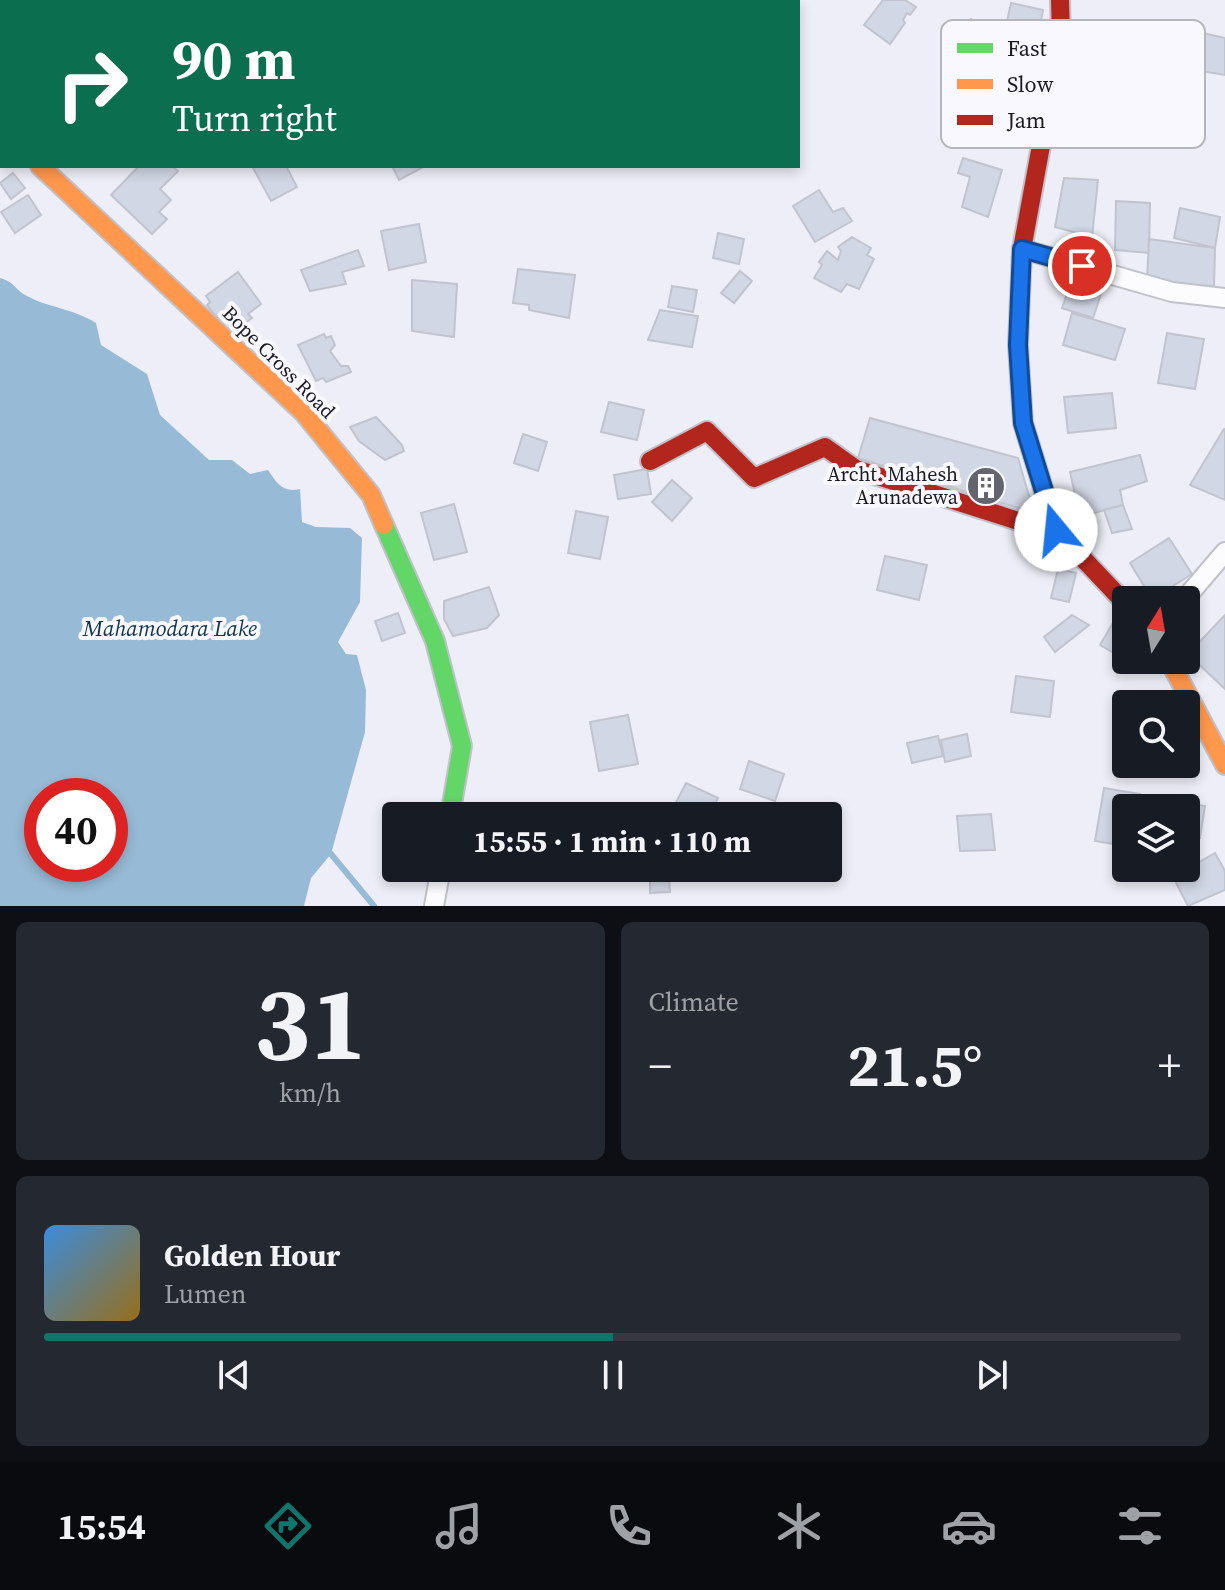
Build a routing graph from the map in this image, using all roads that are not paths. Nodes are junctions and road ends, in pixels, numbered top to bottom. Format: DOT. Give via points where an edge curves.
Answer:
graph roads {
  1 [pos="1060,0"];
  2 [pos="1061,20"];
  3 [pos="1041,148"];
  4 [pos="42,168"];
  5 [pos="1022,249"];
  6 [pos="1225,298"];
  7 [pos="650,461"];
  8 [pos="1056,530"];
  9 [pos="1225,552"];
  10 [pos="1196,586"];
  11 [pos="1112,589"];
  12 [pos="1176,674"];
  13 [pos="1225,765"];
  14 [pos="452,802"];
  15 [pos="438,882"];
  16 [pos="434,906"];
  1 -- 2 [label="street"];
  3 -- 5 [label="street"];
  4 -- 14 [label="street, Bope Cross Road" via="304,413 371,495 435,641 462,746"];
  5 -- 6 [label="street" via="1172,292"];
  5 -- 8 [label="street" via="1018,345 1023,423"];
  7 -- 8 [label="street" via="707,431 754,478 825,447 856,469"];
  8 -- 11 [label="street"];
  9 -- 10 [label="street"];
  12 -- 13 [label="street"];
  15 -- 16 [label="street"];
}
